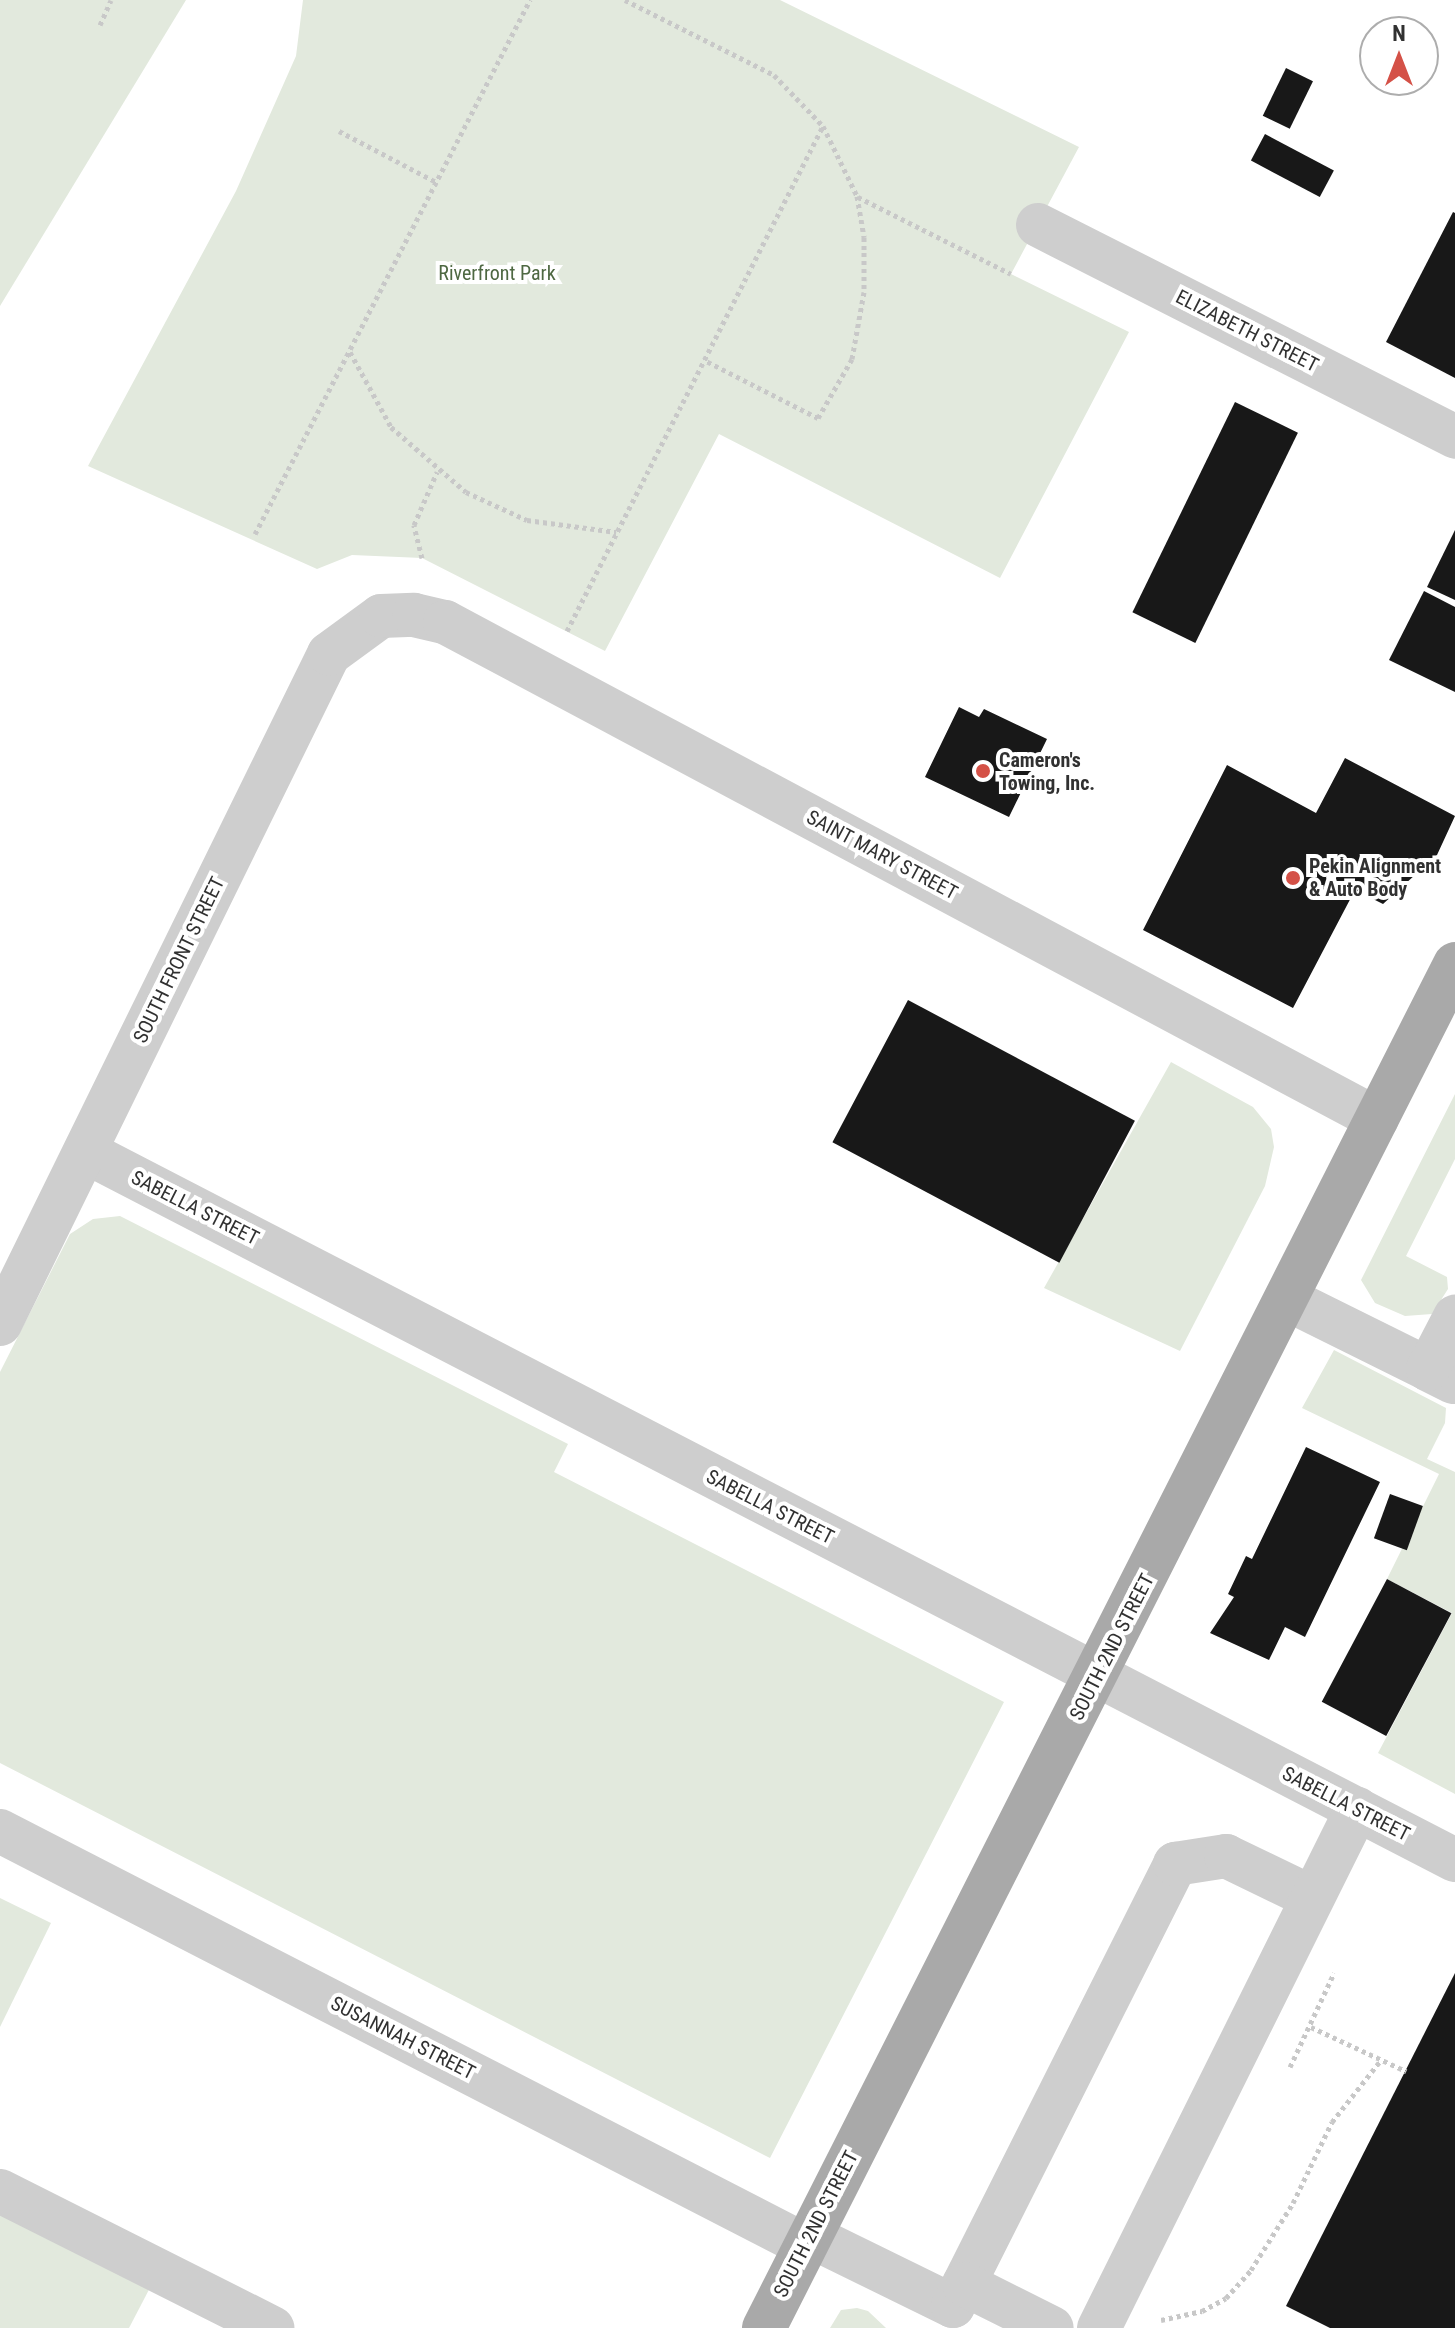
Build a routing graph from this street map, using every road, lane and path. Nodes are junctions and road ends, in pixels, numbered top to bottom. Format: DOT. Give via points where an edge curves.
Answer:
graph roads {
  1 [pos="111,0"];
  2 [pos="530,0"];
  3 [pos="625,0"];
  4 [pos="100,25"];
  5 [pos="823,126"];
  6 [pos="339,131"];
  7 [pos="436,182"];
  8 [pos="857,196"];
  9 [pos="1038,225"];
  10 [pos="1011,274"];
  11 [pos="350,352"];
  12 [pos="704,360"];
  13 [pos="1455,437"];
  14 [pos="437,472"];
  15 [pos="616,532"];
  16 [pos="255,534"];
  17 [pos="422,558"];
  18 [pos="381,616"];
  19 [pos="567,631"];
  20 [pos="1455,964"];
  21 [pos="1377,1119"];
  22 [pos="86,1152"];
  23 [pos="1287,1299"];
  24 [pos="1455,1317"];
  25 [pos="0,1324"];
  26 [pos="1441,1376"];
  27 [pos="1097,1677"];
  28 [pos="1357,1809"];
  29 [pos="0,1831"];
  30 [pos="1455,1860"];
  31 [pos="1311,1897"];
  32 [pos="1311,2027"];
  33 [pos="1381,2060"];
  34 [pos="1406,2071"];
  35 [pos="0,2191"];
  36 [pos="808,2241"];
  37 [pos="964,2284"];
  38 [pos="1144,2324"];
  39 [pos="272,2328"];
  40 [pos="764,2328"];
  41 [pos="1052,2328"];
  42 [pos="1099,2328"];
  1 -- 4 [label="path"];
  2 -- 7 [label="path"];
  3 -- 5 [label="path" via="774,75"];
  5 -- 8 [label="path"];
  5 -- 12 [label="path"];
  6 -- 7 [label="path"];
  7 -- 11 [label="path"];
  8 -- 10 [label="path"];
  8 -- 12 [label="path" via="864,292 852,359 818,418"];
  9 -- 13 [label="street, ELIZABETH STREET"];
  11 -- 14 [label="path" via="391,427"];
  11 -- 16 [label="path"];
  12 -- 15 [label="path"];
  14 -- 15 [label="path" via="494,509"];
  14 -- 17 [label="path" via="414,525"];
  15 -- 19 [label="path"];
  18 -- 21 [label="street, SAINT MARY STREET" via="414,615 445,622"];
  18 -- 22 [label="street, SOUTH FRONT STREET" via="329,654"];
  20 -- 21 [label="main road, SOUTH 2ND STREET"];
  21 -- 23 [label="main road, SOUTH 2ND STREET"];
  22 -- 25 [label="street, SOUTH FRONT STREET"];
  22 -- 27 [label="street, SABELLA STREET"];
  23 -- 26 [label="street"];
  23 -- 27 [label="main road, SOUTH 2ND STREET"];
  24 -- 26 [label="street"];
  27 -- 28 [label="street, SABELLA STREET"];
  27 -- 36 [label="main road, SOUTH 2ND STREET"];
  28 -- 30 [label="street, SABELLA STREET"];
  28 -- 31 [label="street"];
  29 -- 36 [label="street, SUSANNAH STREET"];
  31 -- 37 [label="street" via="1226,1856 1175,1864"];
  31 -- 42 [label="street"];
  32 -- 33 [label="path"];
  33 -- 34 [label="path"];
  33 -- 38 [label="path" via="1332,2122 1293,2203 1251,2270 1226,2298 1202,2311"];
  35 -- 39 [label="street"];
  36 -- 37 [label="street, SUSANNAH STREET" via="953,2306"];
  36 -- 40 [label="main road, SOUTH 2ND STREET"];
  37 -- 41 [label="street"];
}
